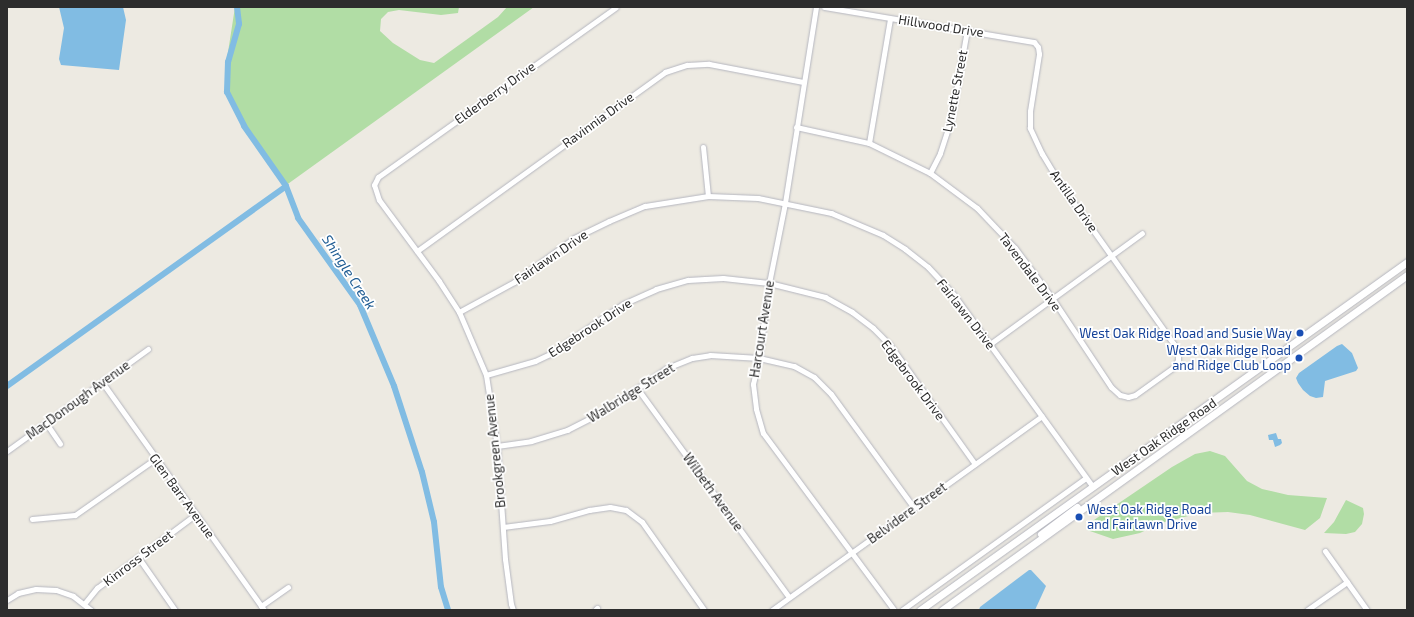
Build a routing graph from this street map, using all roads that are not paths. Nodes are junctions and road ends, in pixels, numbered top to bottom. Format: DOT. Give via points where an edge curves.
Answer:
graph roads {
  1 [pos="616,7"];
  2 [pos="816,7"];
  3 [pos="824,7"];
  4 [pos="890,19"];
  5 [pos="967,30"];
  6 [pos="1034,42"];
  7 [pos="803,82"];
  8 [pos="796,127"];
  9 [pos="869,143"];
  10 [pos="703,147"];
  11 [pos="930,173"];
  12 [pos="375,181"];
  13 [pos="708,196"];
  14 [pos="785,203"];
  15 [pos="1142,233"];
  16 [pos="417,252"];
  17 [pos="1112,254"];
  18 [pos="1407,262"];
  19 [pos="1407,275"];
  20 [pos="769,283"];
  21 [pos="1052,298"];
  22 [pos="459,312"];
  23 [pos="990,344"];
  24 [pos="148,349"];
  25 [pos="759,358"];
  26 [pos="1261,368"];
  27 [pos="486,375"];
  28 [pos="1267,375"];
  29 [pos="102,382"];
  30 [pos="1111,387"];
  31 [pos="638,388"];
  32 [pos="1042,416"];
  33 [pos="46,423"];
  34 [pos="60,444"];
  35 [pos="498,446"];
  36 [pos="7,451"];
  37 [pos="155,459"];
  38 [pos="975,464"];
  39 [pos="1086,478"];
  40 [pos="1093,487"];
  41 [pos="914,508"];
  42 [pos="195,515"];
  43 [pos="32,519"];
  44 [pos="503,527"];
  45 [pos="1039,539"];
  46 [pos="1326,551"];
  47 [pos="852,553"];
  48 [pos="138,557"];
  49 [pos="1347,582"];
  50 [pos="288,586"];
  51 [pos="789,597"];
  52 [pos="7,600"];
  53 [pos="84,604"];
  54 [pos="262,608"];
  55 [pos="91,610"];
  56 [pos="175,610"];
  57 [pos="513,610"];
  58 [pos="704,610"];
  59 [pos="772,610"];
  60 [pos="894,610"];
  61 [pos="902,610"];
  62 [pos="920,610"];
  63 [pos="942,610"];
  64 [pos="1307,610"];
  65 [pos="1367,610"];
  1 -- 12 [label="street, Elderberry Drive"];
  2 -- 7 [label="street, Harcourt Avenue"];
  3 -- 4 [label="street, Hillwood Drive"];
  4 -- 5 [label="street, Hillwood Drive"];
  4 -- 9 [label="street"];
  5 -- 6 [label="street, Hillwood Drive"];
  5 -- 11 [label="street, Lynette Street" via="951,120"];
  6 -- 17 [label="street, Antilla Drive" via="1039,54 1030,111 1030,128 1059,182"];
  7 -- 8 [label="street, Harcourt Avenue"];
  7 -- 16 [label="street, Ravinnia Drive" via="709,64 687,64 665,72"];
  8 -- 9 [label="street, Tavendale Drive"];
  8 -- 14 [label="street, Harcourt Avenue"];
  9 -- 11 [label="street, Tavendale Drive"];
  10 -- 13 [label="street"];
  11 -- 21 [label="street, Tavendale Drive" via="976,208 1015,248"];
  12 -- 16 [label="street, Brookgreen Avenue" via="375,192 379,200"];
  13 -- 14 [label="street, Fairlawn Drive" via="758,198"];
  13 -- 22 [label="street, Fairlawn Drive" via="645,206 609,221 574,238 514,282"];
  14 -- 20 [label="street, Harcourt Avenue"];
  14 -- 23 [label="street, Fairlawn Drive" via="831,213 883,235 905,249 928,267 954,295"];
  15 -- 17 [label="street"];
  16 -- 22 [label="street, Brookgreen Avenue"];
  17 -- 21 [label="street"];
  17 -- 30 [label="street, Antilla Drive" via="1173,343 1178,352 1178,360 1174,367 1135,395 1120,395"];
  18 -- 26 [label="street, West Oak Ridge Road"];
  19 -- 28 [label="street, West Oak Ridge Road"];
  20 -- 25 [label="street, Harcourt Avenue"];
  20 -- 27 [label="street, Edgebrook Drive" via="705,278 656,289 623,304 550,354"];
  20 -- 38 [label="street, Edgebrook Drive" via="826,297 873,328 890,344"];
  21 -- 23 [label="street"];
  21 -- 30 [label="street, Tavendale Drive"];
  22 -- 27 [label="street, Brookgreen Avenue"];
  23 -- 32 [label="street, Fairlawn Drive"];
  24 -- 29 [label="street, MacDonough Avenue"];
  25 -- 31 [label="street, Walbridge Street" via="710,355 692,358 668,368"];
  25 -- 41 [label="street, Walbridge Street" via="794,366 814,377 831,394"];
  25 -- 47 [label="street, Harcourt Avenue" via="753,384 756,409 763,433"];
  26 -- 28 [label="street"];
  26 -- 40 [label="street, West Oak Ridge Road"];
  27 -- 35 [label="street, Brookgreen Avenue"];
  28 -- 45 [label="street, West Oak Ridge Road"];
  29 -- 33 [label="street, MacDonough Avenue"];
  29 -- 37 [label="street, Glen Barr Avenue"];
  31 -- 35 [label="street, Walbridge Street" via="601,413 567,430"];
  31 -- 51 [label="street, Wilbeth Avenue"];
  32 -- 38 [label="street, Belvidere Street"];
  32 -- 39 [label="street, Fairlawn Drive"];
  33 -- 34 [label="street"];
  33 -- 36 [label="street, MacDonough Avenue"];
  35 -- 44 [label="street, Brookgreen Avenue"];
  37 -- 42 [label="street, Glen Barr Avenue"];
  37 -- 43 [label="street" via="76,515"];
  38 -- 41 [label="street, Belvidere Street"];
  39 -- 40 [label="street, Fairlawn Drive"];
  39 -- 61 [label="street"];
  40 -- 45 [label="street" via="1096,493 1041,533"];
  40 -- 62 [label="street, West Oak Ridge Road"];
  41 -- 47 [label="street, Belvidere Street"];
  42 -- 48 [label="street, Kinross Street"];
  42 -- 54 [label="street, Glen Barr Avenue"];
  44 -- 57 [label="street, Brookgreen Avenue"];
  44 -- 58 [label="street" via="550,521 610,507 626,510 642,522"];
  45 -- 63 [label="street, West Oak Ridge Road"];
  46 -- 49 [label="street"];
  47 -- 51 [label="street, Belvidere Street"];
  47 -- 60 [label="street, Harcourt Avenue"];
  48 -- 53 [label="street, Kinross Street" via="97,588"];
  48 -- 56 [label="street"];
  49 -- 64 [label="street"];
  49 -- 65 [label="street"];
  50 -- 54 [label="street"];
  51 -- 59 [label="street, Belvidere Street"];
  52 -- 53 [label="street" via="18,593 36,589 56,590 73,596"];
  53 -- 55 [label="street"];
}
